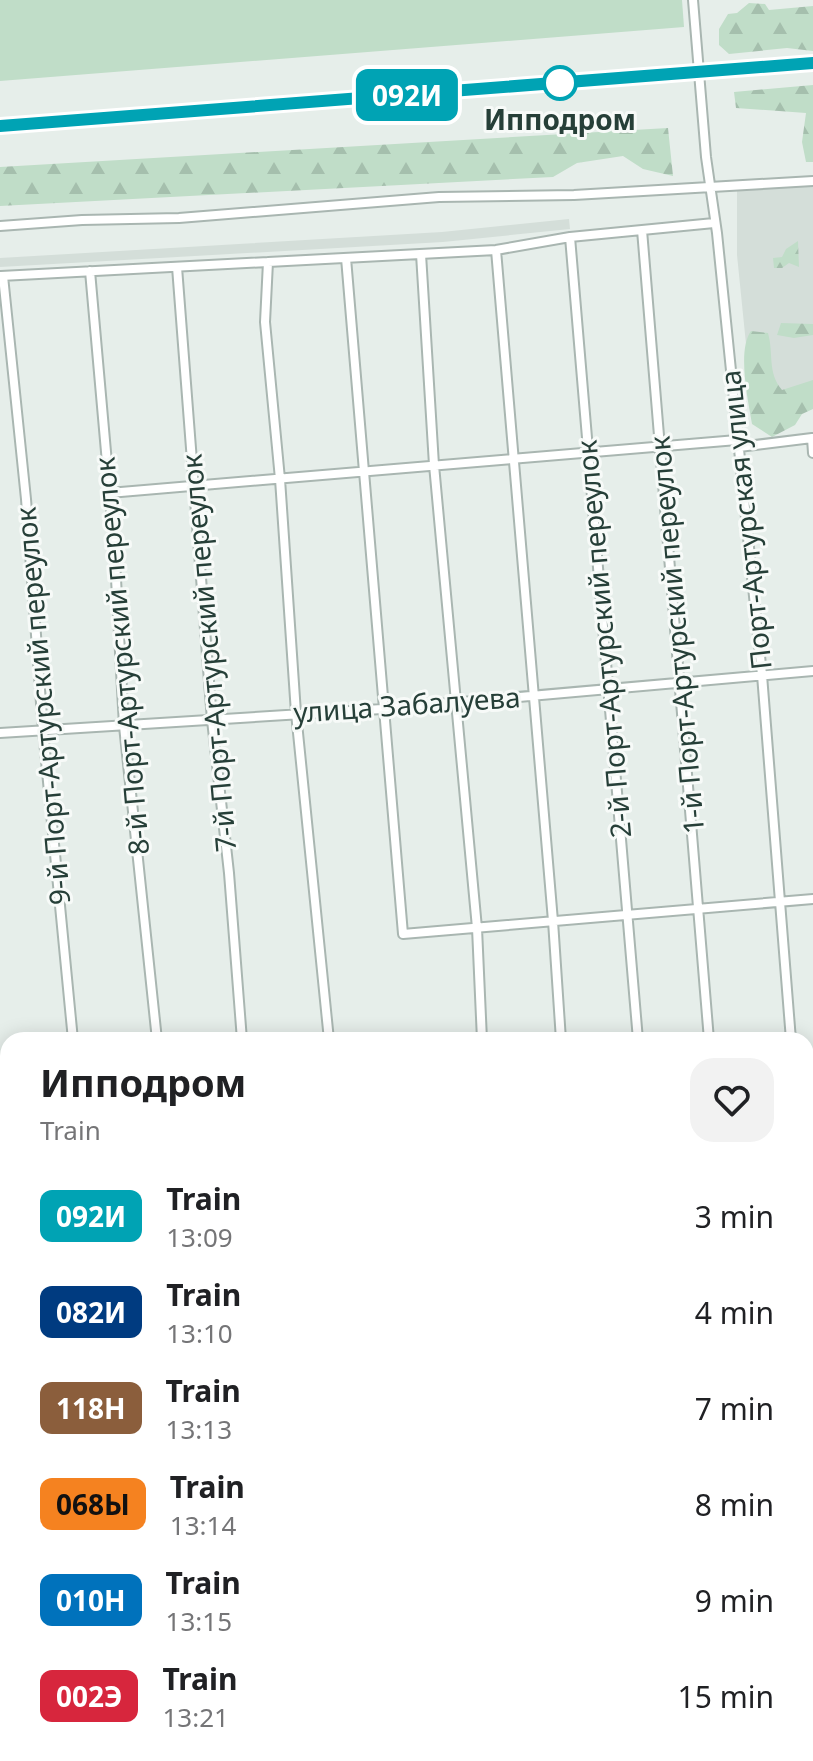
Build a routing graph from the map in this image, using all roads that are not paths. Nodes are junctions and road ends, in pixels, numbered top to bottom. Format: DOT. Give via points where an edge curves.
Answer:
graph roads {
  1 [pos="693,0"];
  2 [pos="813,181"];
  3 [pos="709,187"];
  4 [pos="714,223"];
  5 [pos="0,226"];
  6 [pos="642,230"];
  7 [pos="570,237"];
  8 [pos="496,250"];
  9 [pos="421,254"];
  10 [pos="346,258"];
  11 [pos="268,262"];
  12 [pos="177,267"];
  13 [pos="90,271"];
  14 [pos="1,276"];
  15 [pos="812,438"];
  16 [pos="738,443"];
  17 [pos="661,447"];
  18 [pos="587,453"];
  19 [pos="813,453"];
  20 [pos="512,460"];
  21 [pos="434,465"];
  22 [pos="363,472"];
  23 [pos="280,479"];
  24 [pos="193,487"];
  25 [pos="109,493"];
  26 [pos="813,671"];
  27 [pos="762,675"];
  28 [pos="681,682"];
  29 [pos="608,688"];
  30 [pos="533,695"];
  31 [pos="457,702"];
  32 [pos="382,709"];
  33 [pos="296,713"];
  34 [pos="212,720"];
  35 [pos="124,726"];
  36 [pos="43,730"];
  37 [pos="0,733"];
  38 [pos="813,899"];
  39 [pos="781,902"];
  40 [pos="700,909"];
  41 [pos="629,915"];
  42 [pos="553,921"];
  43 [pos="477,928"];
  44 [pos="72,1032"];
  45 [pos="156,1032"];
  46 [pos="241,1032"];
  47 [pos="328,1032"];
  48 [pos="482,1032"];
  49 [pos="560,1032"];
  50 [pos="637,1032"];
  51 [pos="708,1032"];
  52 [pos="790,1032"];
  1 -- 3 [label="street, Порт-Артурская улица"];
  2 -- 3 [label="street"];
  3 -- 4 [label="street, Порт-Артурская улица"];
  3 -- 5 [label="street" via="445,197"];
  4 -- 6 [label="street"];
  4 -- 16 [label="street, Порт-Артурская улица"];
  6 -- 7 [label="street"];
  6 -- 17 [label="street, 1-й Порт-Артурский переулок"];
  7 -- 8 [label="street"];
  7 -- 18 [label="street, 2-й Порт-Артурский переулок"];
  8 -- 9 [label="street"];
  8 -- 20 [label="street"];
  9 -- 10 [label="street"];
  9 -- 21 [label="street"];
  10 -- 11 [label="street"];
  10 -- 22 [label="street"];
  11 -- 12 [label="street"];
  11 -- 23 [label="street" via="265,322"];
  12 -- 13 [label="street"];
  12 -- 24 [label="street, 7-й Порт-Артурский переулок"];
  13 -- 14 [label="street"];
  13 -- 25 [label="street, 8-й Порт-Артурский переулок"];
  14 -- 36 [label="street, 9-й Порт-Артурский переулок" via="26,499"];
  15 -- 16 [label="street"];
  15 -- 19 [label="street"];
  16 -- 17 [label="street"];
  16 -- 27 [label="street, Порт-Артурская улица"];
  17 -- 18 [label="street"];
  17 -- 28 [label="street, 1-й Порт-Артурский переулок"];
  18 -- 20 [label="street"];
  18 -- 29 [label="street, 2-й Порт-Артурский переулок"];
  20 -- 21 [label="street"];
  20 -- 30 [label="street"];
  21 -- 22 [label="street"];
  21 -- 31 [label="street"];
  22 -- 23 [label="street"];
  22 -- 32 [label="street"];
  23 -- 24 [label="street"];
  23 -- 33 [label="street"];
  24 -- 25 [label="street"];
  24 -- 34 [label="street, 7-й Порт-Артурский переулок"];
  25 -- 35 [label="street, 8-й Порт-Артурский переулок"];
  26 -- 27 [label="street, улица Забалуева"];
  27 -- 28 [label="street, улица Забалуева"];
  27 -- 39 [label="street, Порт-Артурская улица"];
  28 -- 29 [label="street, улица Забалуева"];
  28 -- 40 [label="street, 1-й Порт-Артурский переулок"];
  29 -- 30 [label="street, улица Забалуева"];
  29 -- 41 [label="street, 2-й Порт-Артурский переулок"];
  30 -- 31 [label="street, улица Забалуева"];
  30 -- 42 [label="street"];
  31 -- 32 [label="street, улица Забалуева"];
  31 -- 43 [label="street"];
  32 -- 33 [label="street, улица Забалуева"];
  32 -- 43 [label="street" via="403,934"];
  33 -- 34 [label="street, улица Забалуева"];
  33 -- 47 [label="street"];
  34 -- 35 [label="street, улица Забалуева"];
  34 -- 46 [label="street, 7-й Порт-Артурский переулок"];
  35 -- 36 [label="street, улица Забалуева"];
  35 -- 45 [label="street, 8-й Порт-Артурский переулок"];
  36 -- 37 [label="street, улица Забалуева"];
  36 -- 44 [label="street, 9-й Порт-Артурский переулок"];
  38 -- 39 [label="street"];
  39 -- 40 [label="street"];
  39 -- 52 [label="street, Порт-Артурская улица"];
  40 -- 41 [label="street"];
  40 -- 51 [label="street, 1-й Порт-Артурский переулок"];
  41 -- 42 [label="street"];
  41 -- 50 [label="street, 2-й Порт-Артурский переулок"];
  42 -- 43 [label="street"];
  42 -- 49 [label="street"];
  43 -- 48 [label="street"];
}
